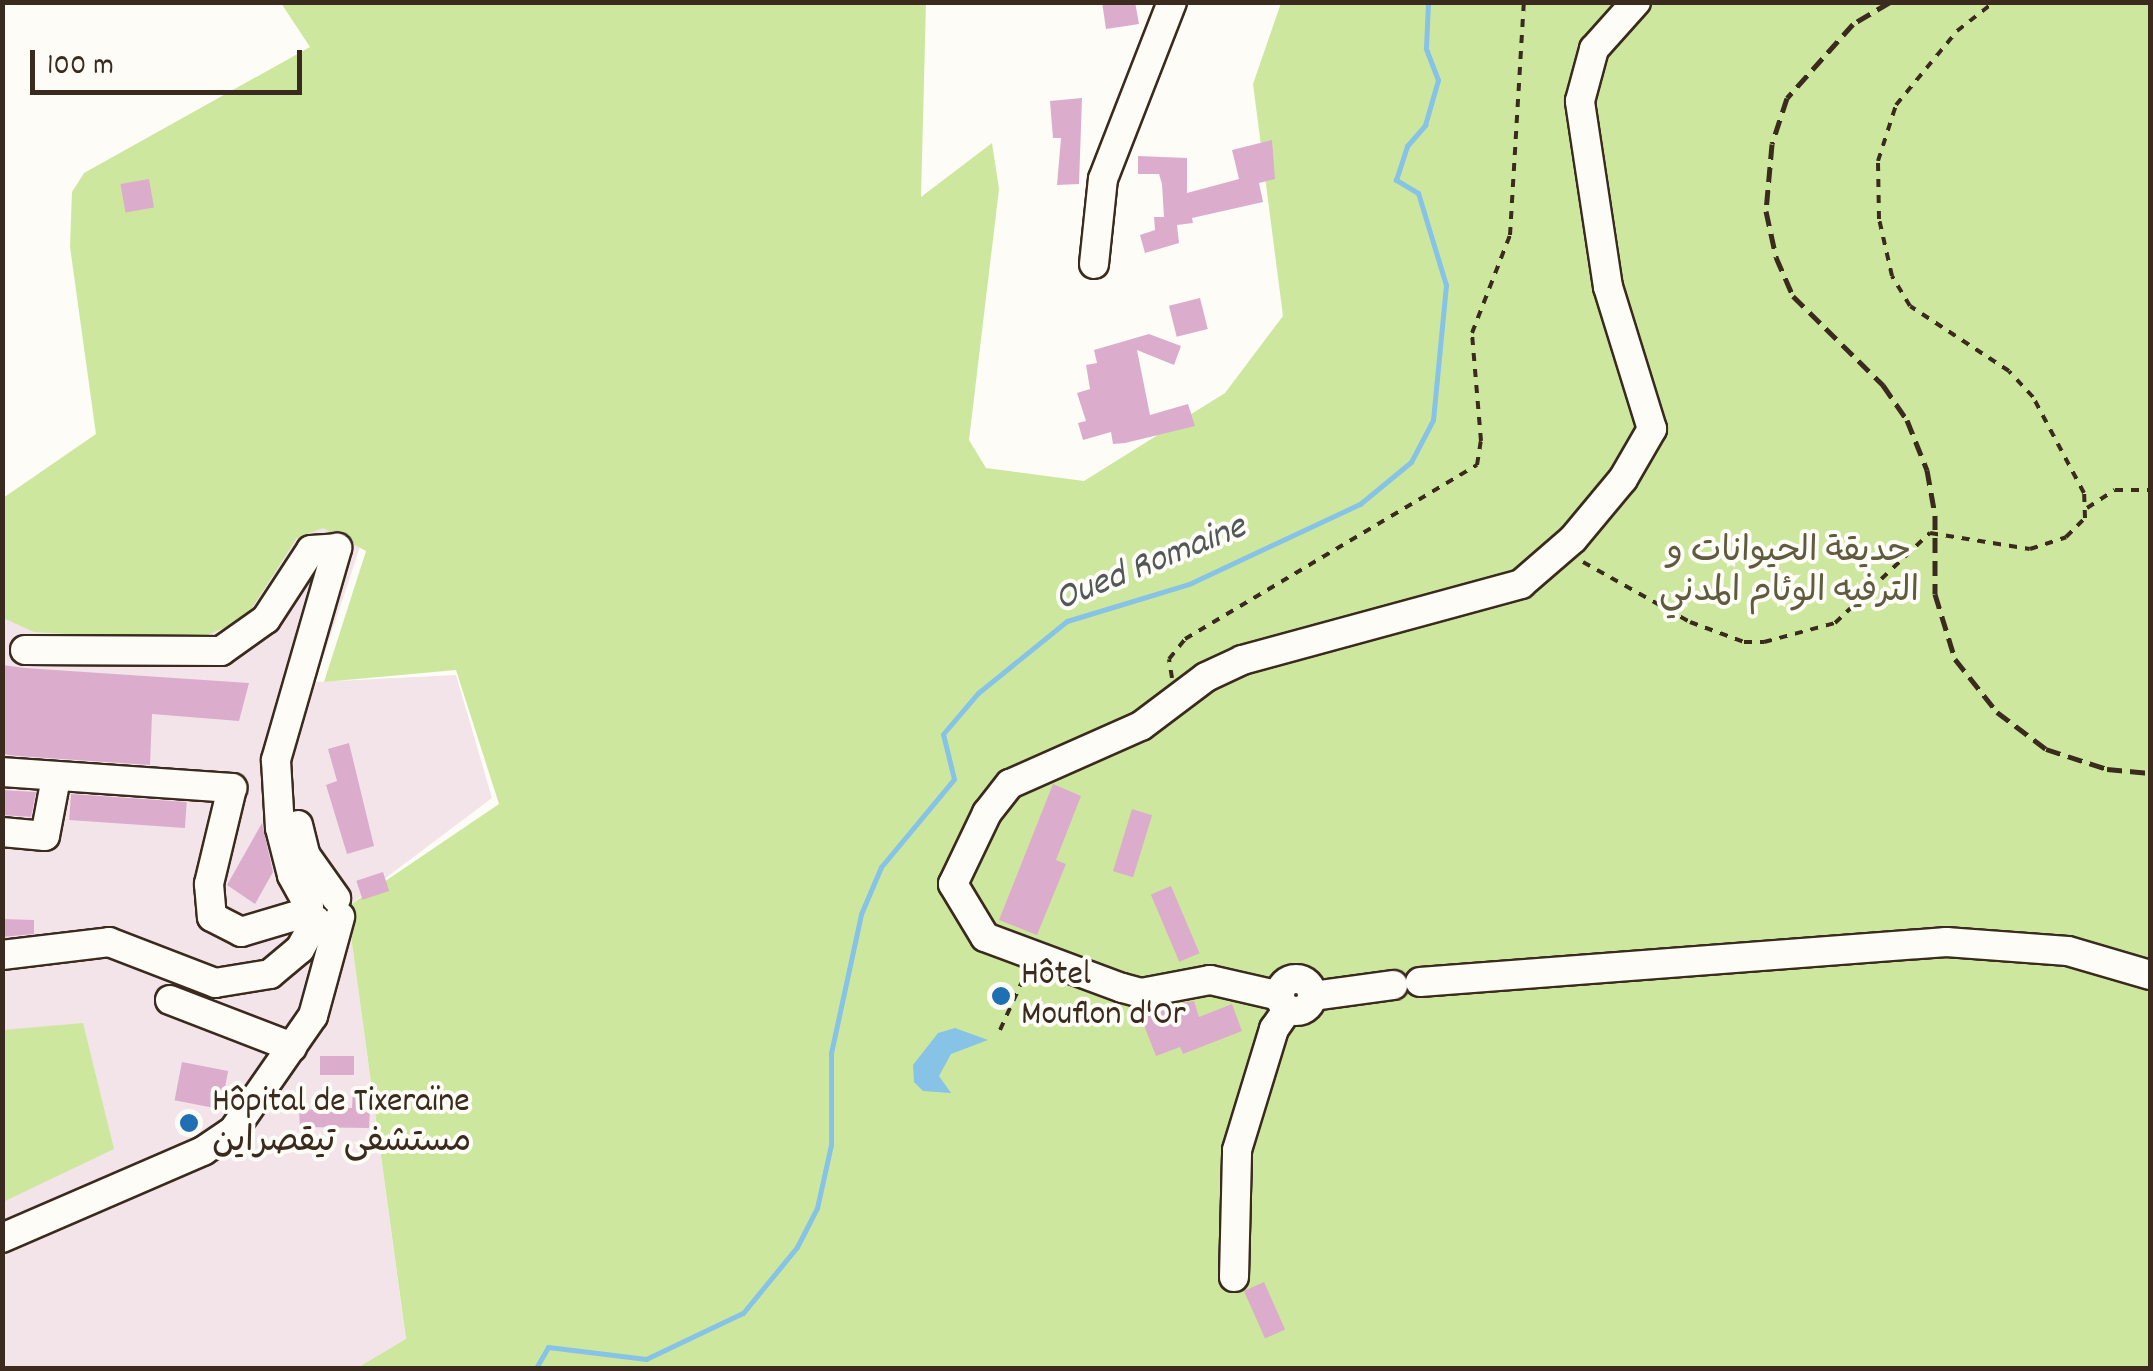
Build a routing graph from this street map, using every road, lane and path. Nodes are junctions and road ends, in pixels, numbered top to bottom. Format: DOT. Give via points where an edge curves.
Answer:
graph roads {
  1 [pos="1172,2"];
  2 [pos="1524,2"];
  3 [pos="1636,2"];
  4 [pos="1994,2"];
  5 [pos="1094,264"];
  6 [pos="2150,490"];
  7 [pos="2087,508"];
  8 [pos="1561,550"];
  9 [pos="25,650"];
  10 [pos="1184,693"];
  11 [pos="2,772"];
  12 [pos="56,778"];
  13 [pos="2,832"];
  14 [pos="323,913"];
  15 [pos="1034,955"];
  16 [pos="2,956"];
  17 [pos="2150,975"];
  18 [pos="170,1000"];
  19 [pos="1294,1000"];
  20 [pos="1000,1030"];
  21 [pos="296,1039"];
  22 [pos="2,1238"];
  23 [pos="1234,1277"];
  1 -- 5 [label="street" via="1102,179"];
  2 -- 10 [label="path" via="1510,235 1472,332 1481,456 1468,472 1185,639 1166,668"];
  3 -- 8 [label="street" via="1594,49 1580,100 1608,287 1652,429 1623,478"];
  4 -- 7 [label="path" via="1938,51 1896,105 1878,161 1879,219 1899,290 1932,322 2024,386"];
  6 -- 7 [label="path" via="2116,490"];
  7 -- 8 [label="path" via="2066,536 2030,549 1930,533 1835,623 1764,642 1744,642 1690,622"];
  8 -- 10 [label="street" via="1509,589 1262,653"];
  9 -- 14 [label="street" via="221,651 266,618 311,550 337,548 347,565 342,594 302,719 292,778"];
  10 -- 15 [label="street" via="1141,726 1010,784 987,812 953,884 985,936"];
  11 -- 12 [label="street"];
  12 -- 13 [label="street" via="45,836"];
  12 -- 14 [label="street" via="232,788 209,884 212,917 241,932"];
  14 -- 16 [label="street" via="300,948 270,974 216,983 109,942"];
  14 -- 21 [label="street"];
  15 -- 19 [label="street" via="1141,993 1210,980"];
  15 -- 20 [label="path"];
  17 -- 19 [label="street" via="2068,951 1946,942 1406,983"];
  18 -- 21 [label="street"];
  19 -- 23 [label="street" via="1274,1029 1237,1150"];
  21 -- 22 [label="street" via="233,1131 202,1151"];
}
